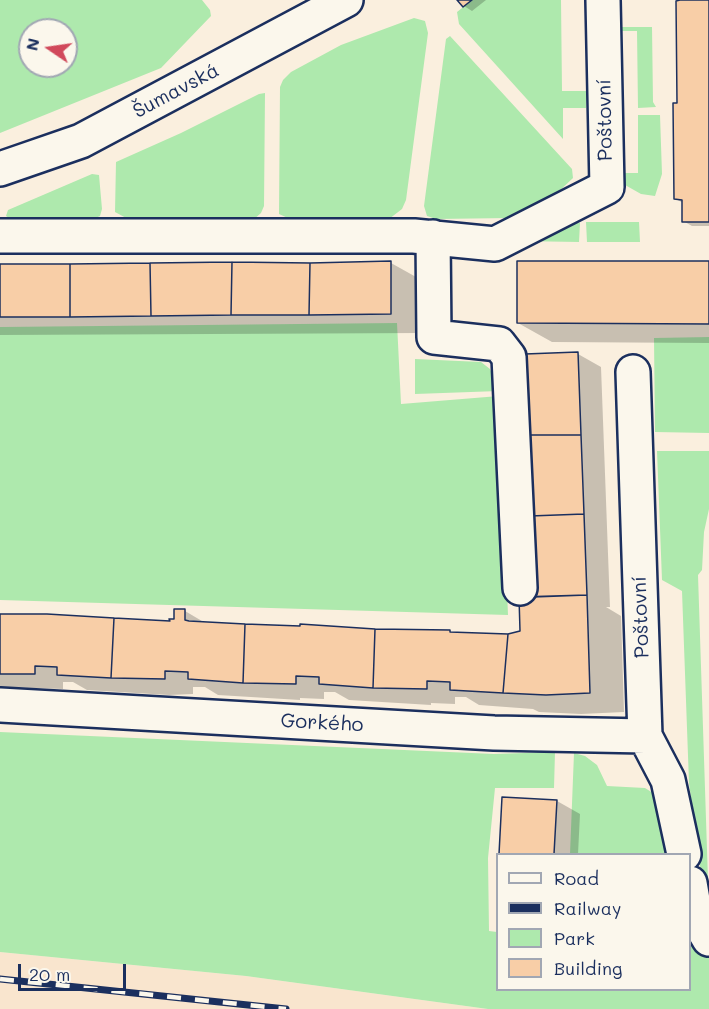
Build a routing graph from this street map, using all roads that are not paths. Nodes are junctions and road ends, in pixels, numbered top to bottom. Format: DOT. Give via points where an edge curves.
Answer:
graph roads {
  1 [pos="346,0"];
  2 [pos="603,0"];
  3 [pos="0,169"];
  4 [pos="0,236"];
  5 [pos="433,237"];
  6 [pos="633,372"];
  7 [pos="520,588"];
  8 [pos="0,705"];
  9 [pos="645,736"];
  10 [pos="684,853"];
  11 [pos="691,889"];
  12 [pos="709,939"];
  1 -- 3 [label="street, Šumavská" via="81,141"];
  2 -- 5 [label="street, Poštovní" via="607,187 495,244"];
  4 -- 5 [label="street"];
  5 -- 7 [label="street" via="434,336 499,344 509,357"];
  6 -- 9 [label="street, Poštovní"];
  8 -- 9 [label="street, Gorkého" via="494,733"];
  9 -- 10 [label="street, Poštovní" via="668,780"];
  11 -- 12 [label="street" via="696,917"];
}
